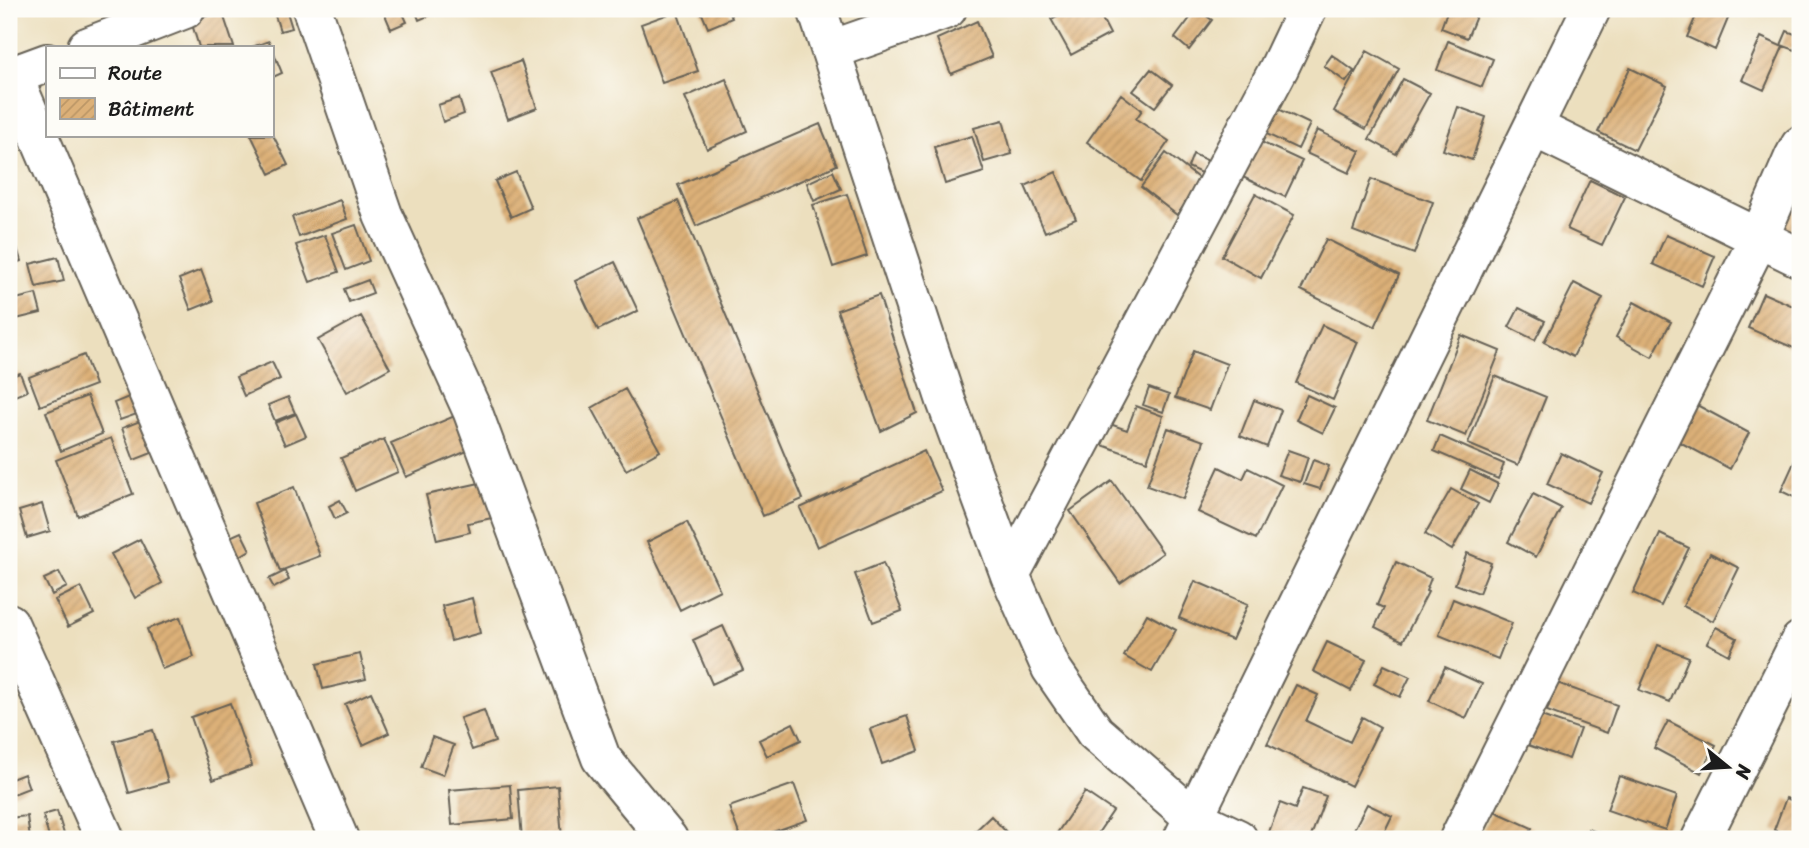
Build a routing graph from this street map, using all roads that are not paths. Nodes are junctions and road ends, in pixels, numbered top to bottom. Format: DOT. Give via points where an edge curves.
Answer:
graph roads {
  1 [pos="185,9"];
  2 [pos="312,9"];
  3 [pos="817,9"];
  4 [pos="947,9"];
  5 [pos="1307,9"];
  6 [pos="1591,9"];
  7 [pos="90,46"];
  8 [pos="831,50"];
  9 [pos="23,72"];
  10 [pos="1533,127"];
  11 [pos="46,128"];
  12 [pos="49,136"];
  13 [pos="1800,146"];
  14 [pos="1759,238"];
  15 [pos="1800,258"];
  16 [pos="1010,575"];
  17 [pos="9,623"];
  18 [pos="1800,641"];
  19 [pos="1188,828"];
  20 [pos="104,839"];
  21 [pos="339,839"];
  22 [pos="668,839"];
  23 [pos="1238,839"];
  24 [pos="1459,839"];
  25 [pos="1702,839"];
  1 -- 7 [label="street"];
  2 -- 22 [label="street" via="383,215 472,410 601,758"];
  3 -- 8 [label="street"];
  4 -- 8 [label="street"];
  5 -- 16 [label="street"];
  6 -- 10 [label="street"];
  8 -- 16 [label="street" via="946,401"];
  9 -- 11 [label="street"];
  10 -- 14 [label="street"];
  10 -- 19 [label="street"];
  12 -- 21 [label="street"];
  13 -- 14 [label="street"];
  14 -- 15 [label="street"];
  14 -- 24 [label="street"];
  16 -- 19 [label="street" via="1051,668 1095,732"];
  17 -- 20 [label="street"];
  18 -- 25 [label="street"];
  19 -- 23 [label="street"];
}
